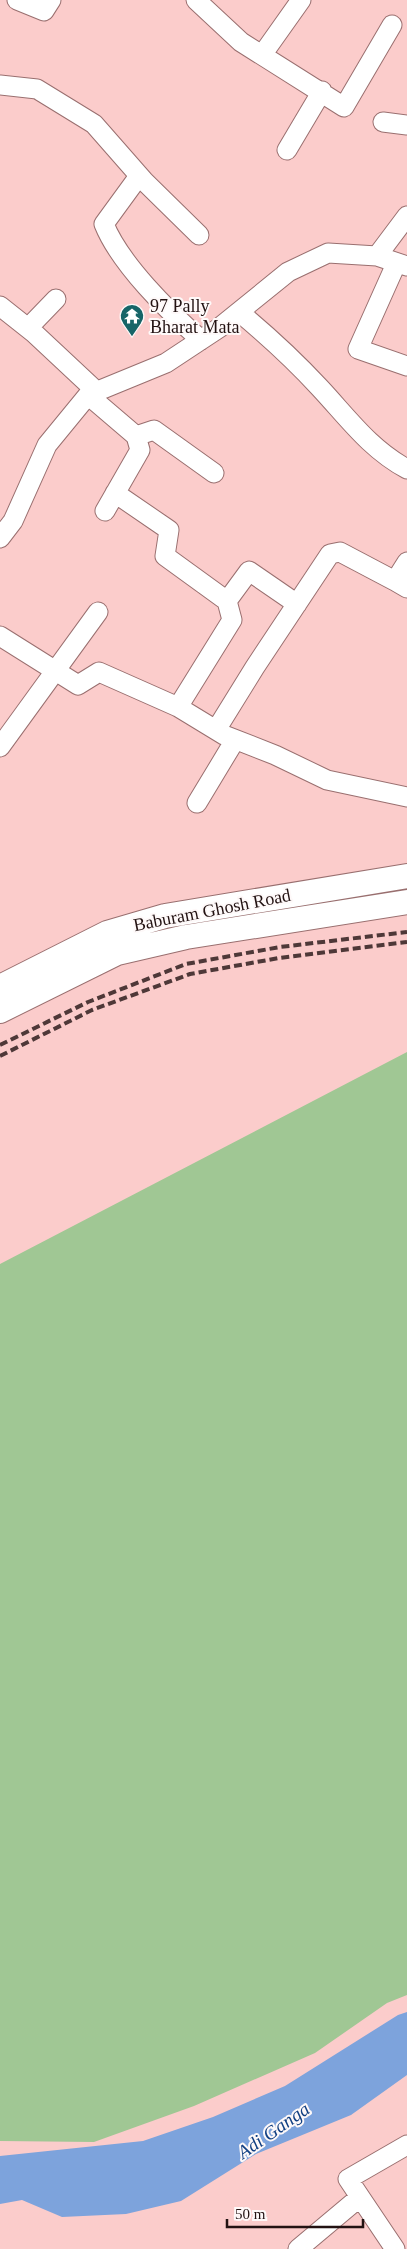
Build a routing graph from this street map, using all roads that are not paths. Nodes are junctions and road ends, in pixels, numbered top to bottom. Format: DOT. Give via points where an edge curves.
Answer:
graph roads {
  1 [pos="17,0"];
  2 [pos="52,0"];
  3 [pos="196,0"];
  4 [pos="301,0"];
  5 [pos="392,25"];
  6 [pos="262,55"];
  7 [pos="0,85"];
  8 [pos="322,92"];
  9 [pos="383,122"];
  10 [pos="407,125"];
  11 [pos="287,150"];
  12 [pos="139,176"];
  13 [pos="407,216"];
  14 [pos="199,235"];
  15 [pos="376,256"];
  16 [pos="402,265"];
  17 [pos="56,299"];
  18 [pos="0,306"];
  19 [pos="239,312"];
  20 [pos="28,328"];
  21 [pos="201,340"];
  22 [pos="407,366"];
  23 [pos="92,393"];
  24 [pos="136,436"];
  25 [pos="407,469"];
  26 [pos="214,473"];
  27 [pos="115,493"];
  28 [pos="105,511"];
  29 [pos="0,538"];
  30 [pos="407,562"];
  31 [pos="401,584"];
  32 [pos="227,600"];
  33 [pos="296,604"];
  34 [pos="98,612"];
  35 [pos="0,636"];
  36 [pos="57,672"];
  37 [pos="178,707"];
  38 [pos="216,730"];
  39 [pos="236,740"];
  40 [pos="0,747"];
  41 [pos="407,797"];
  42 [pos="197,803"];
  43 [pos="407,876"];
  44 [pos="407,902"];
  45 [pos="0,987"];
  46 [pos="0,1011"];
  47 [pos="407,2144"];
  48 [pos="360,2197"];
  49 [pos="298,2249"];
  50 [pos="395,2249"];
  1 -- 2 [label="street" via="44,11"];
  3 -- 6 [label="street" via="241,42"];
  4 -- 6 [label="street"];
  5 -- 8 [label="street" via="344,107"];
  6 -- 8 [label="street"];
  7 -- 12 [label="street" via="37,89 94,124"];
  8 -- 11 [label="street"];
  9 -- 10 [label="street"];
  12 -- 14 [label="street"];
  12 -- 21 [label="street" via="104,224 135,272 170,313"];
  13 -- 15 [label="street"];
  15 -- 16 [label="street"];
  15 -- 19 [label="street" via="328,253 288,272"];
  16 -- 22 [label="street" via="358,349"];
  17 -- 20 [label="street"];
  18 -- 20 [label="street"];
  19 -- 21 [label="street"];
  19 -- 25 [label="street" via="280,346 350,425 391,460"];
  20 -- 23 [label="street"];
  21 -- 23 [label="street" via="166,363"];
  23 -- 24 [label="street"];
  23 -- 29 [label="street" via="47,445 12,521"];
  24 -- 26 [label="street" via="154,430"];
  24 -- 27 [label="street" via="140,450"];
  27 -- 28 [label="street"];
  27 -- 32 [label="street" via="169,530 165,556"];
  30 -- 31 [label="street"];
  31 -- 33 [label="street" via="340,552 330,554"];
  32 -- 33 [label="street" via="249,571"];
  32 -- 37 [label="street" via="232,620"];
  33 -- 38 [label="street"];
  34 -- 36 [label="street"];
  35 -- 36 [label="street"];
  36 -- 37 [label="street" via="78,685 99,672"];
  36 -- 40 [label="street"];
  37 -- 38 [label="street"];
  38 -- 39 [label="street"];
  39 -- 41 [label="street" via="327,780"];
  39 -- 42 [label="street"];
  43 -- 45 [label="main road, Baburam Ghosh Road" via="165,916 107,933"];
  44 -- 46 [label="main road, Baburam Ghosh Road" via="186,937 117,953"];
  47 -- 48 [label="street" via="348,2180"];
  48 -- 49 [label="street"];
  48 -- 50 [label="street"];
}
